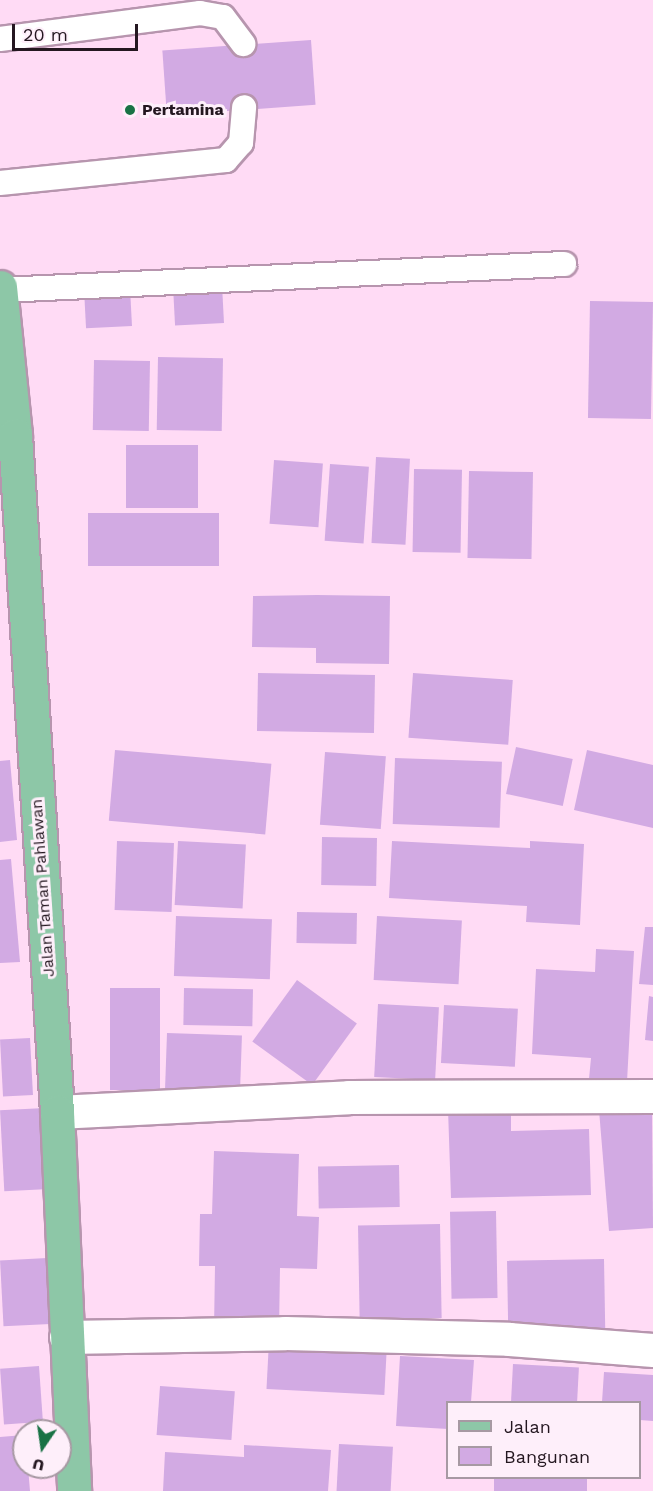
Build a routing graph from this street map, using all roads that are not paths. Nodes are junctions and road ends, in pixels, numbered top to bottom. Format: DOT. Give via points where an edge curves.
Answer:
graph roads {
  1 [pos="0,39"];
  2 [pos="243,44"];
  3 [pos="244,107"];
  4 [pos="0,183"];
  5 [pos="564,264"];
  6 [pos="0,288"];
  7 [pos="7,436"];
  8 [pos="653,1096"];
  9 [pos="57,1112"];
  10 [pos="66,1337"];
  11 [pos="653,1350"];
  12 [pos="74,1491"];
  1 -- 2 [label="lane" via="200,14 223,17"];
  3 -- 4 [label="lane" via="241,143 226,160"];
  5 -- 6 [label="lane"];
  6 -- 7 [label="main road, Jalan Taman Pahlawan"];
  7 -- 9 [label="main road, Jalan Taman Pahlawan"];
  8 -- 9 [label="street" via="349,1097"];
  9 -- 10 [label="main road, Jalan Taman Pahlawan"];
  10 -- 11 [label="street" via="285,1333 509,1339"];
  10 -- 12 [label="main road, Jalan Taman Pahlawan"];
}
